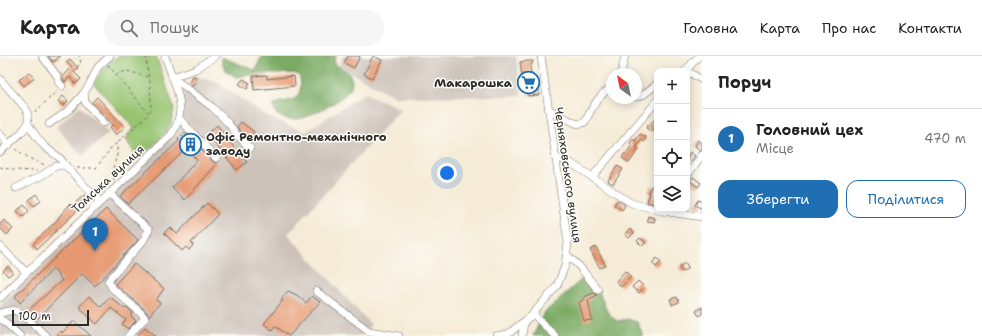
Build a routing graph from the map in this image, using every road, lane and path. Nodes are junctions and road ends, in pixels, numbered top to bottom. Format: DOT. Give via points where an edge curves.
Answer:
graph roads {
  1 [pos="42,56"];
  2 [pos="78,56"];
  3 [pos="146,56"];
  4 [pos="165,56"];
  5 [pos="215,56"];
  6 [pos="541,56"];
  7 [pos="625,56"];
  8 [pos="699,56"];
  9 [pos="107,58"];
  10 [pos="77,67"];
  11 [pos="622,68"];
  12 [pos="689,68"];
  13 [pos="690,73"];
  14 [pos="115,74"];
  15 [pos="149,77"];
  16 [pos="172,77"];
  17 [pos="0,78"];
  18 [pos="702,80"];
  19 [pos="62,86"];
  20 [pos="654,86"];
  21 [pos="606,90"];
  22 [pos="84,92"];
  23 [pos="642,95"];
  24 [pos="654,104"];
  25 [pos="548,110"];
  26 [pos="149,114"];
  27 [pos="179,118"];
  28 [pos="28,121"];
  29 [pos="104,123"];
  30 [pos="49,124"];
  31 [pos="0,134"];
  32 [pos="117,144"];
  33 [pos="9,145"];
  34 [pos="250,148"];
  35 [pos="0,152"];
  36 [pos="702,155"];
  37 [pos="555,156"];
  38 [pos="216,158"];
  39 [pos="0,167"];
  40 [pos="67,167"];
  41 [pos="46,168"];
  42 [pos="690,172"];
  43 [pos="592,177"];
  44 [pos="115,184"];
  45 [pos="16,188"];
  46 [pos="109,193"];
  47 [pos="100,202"];
  48 [pos="654,208"];
  49 [pos="674,212"];
  50 [pos="702,217"];
  51 [pos="0,246"];
  52 [pos="566,255"];
  53 [pos="26,272"];
  54 [pos="316,290"];
  55 [pos="598,290"];
  56 [pos="0,298"];
  57 [pos="0,313"];
  58 [pos="533,314"];
  59 [pos="0,319"];
  60 [pos="524,322"];
  61 [pos="366,333"];
  62 [pos="20,336"];
  63 [pos="46,336"];
  64 [pos="128,336"];
  65 [pos="399,336"];
  66 [pos="496,336"];
  67 [pos="522,336"];
  68 [pos="555,336"];
  1 -- 19 [label="street"];
  2 -- 10 [label="path" via="81,63"];
  3 -- 15 [label="path"];
  4 -- 16 [label="street, Томська вулиця"];
  5 -- 16 [label="street" via="196,69"];
  6 -- 25 [label="street, Черняховського вулиця"];
  7 -- 11 [label="street"];
  8 -- 12 [label="street"];
  9 -- 14 [label="path"];
  9 -- 22 [label="street" via="98,66"];
  13 -- 18 [label="street"];
  14 -- 15 [label="path" via="127,71"];
  14 -- 26 [label="path"];
  15 -- 26 [label="path"];
  16 -- 27 [label="street, Томська вулиця" via="180,100"];
  16 -- 34 [label="street" via="212,107"];
  17 -- 28 [label="street" via="26,109"];
  19 -- 28 [label="path"];
  20 -- 23 [label="street"];
  21 -- 25 [label="street" via="598,98 585,122 580,124"];
  22 -- 29 [label="street" via="85,102"];
  22 -- 30 [label="street" via="69,110"];
  24 -- 43 [label="street"];
  25 -- 37 [label="street, Черняховського вулиця"];
  26 -- 32 [label="path"];
  27 -- 38 [label="street"];
  27 -- 46 [label="street, Томська вулиця" via="171,135"];
  28 -- 33 [label="street"];
  28 -- 40 [label="street" via="45,147"];
  31 -- 33 [label="street"];
  32 -- 40 [label="path" via="96,168"];
  32 -- 44 [label="path" via="113,168"];
  33 -- 35 [label="street"];
  33 -- 41 [label="path"];
  36 -- 42 [label="street"];
  37 -- 43 [label="street"];
  37 -- 52 [label="street, Черняховського вулиця" via="568,243"];
  39 -- 41 [label="path" via="13,170"];
  40 -- 41 [label="street"];
  40 -- 47 [label="street"];
  41 -- 45 [label="street"];
  43 -- 48 [label="street" via="631,203"];
  46 -- 47 [label="street, Томська вулиця"];
  46 -- 64 [label="street" via="148,230 143,242 108,281 112,288 145,318"];
  47 -- 53 [label="street, Томська вулиця"];
  49 -- 50 [label="street"];
  51 -- 53 [label="street"];
  52 -- 55 [label="street" via="580,266"];
  52 -- 58 [label="street, Черняховського вулиця" via="565,266 557,286"];
  53 -- 56 [label="street, Томська вулиця"];
  54 -- 61 [label="street"];
  57 -- 63 [label="street" via="14,310 23,314"];
  58 -- 60 [label="street, Черняховського вулиця"];
  58 -- 68 [label="street"];
  59 -- 62 [label="street"];
  60 -- 66 [label="street, Черняховського вулиця" via="508,334"];
  60 -- 67 [label="street"];
  61 -- 65 [label="street"];
}
